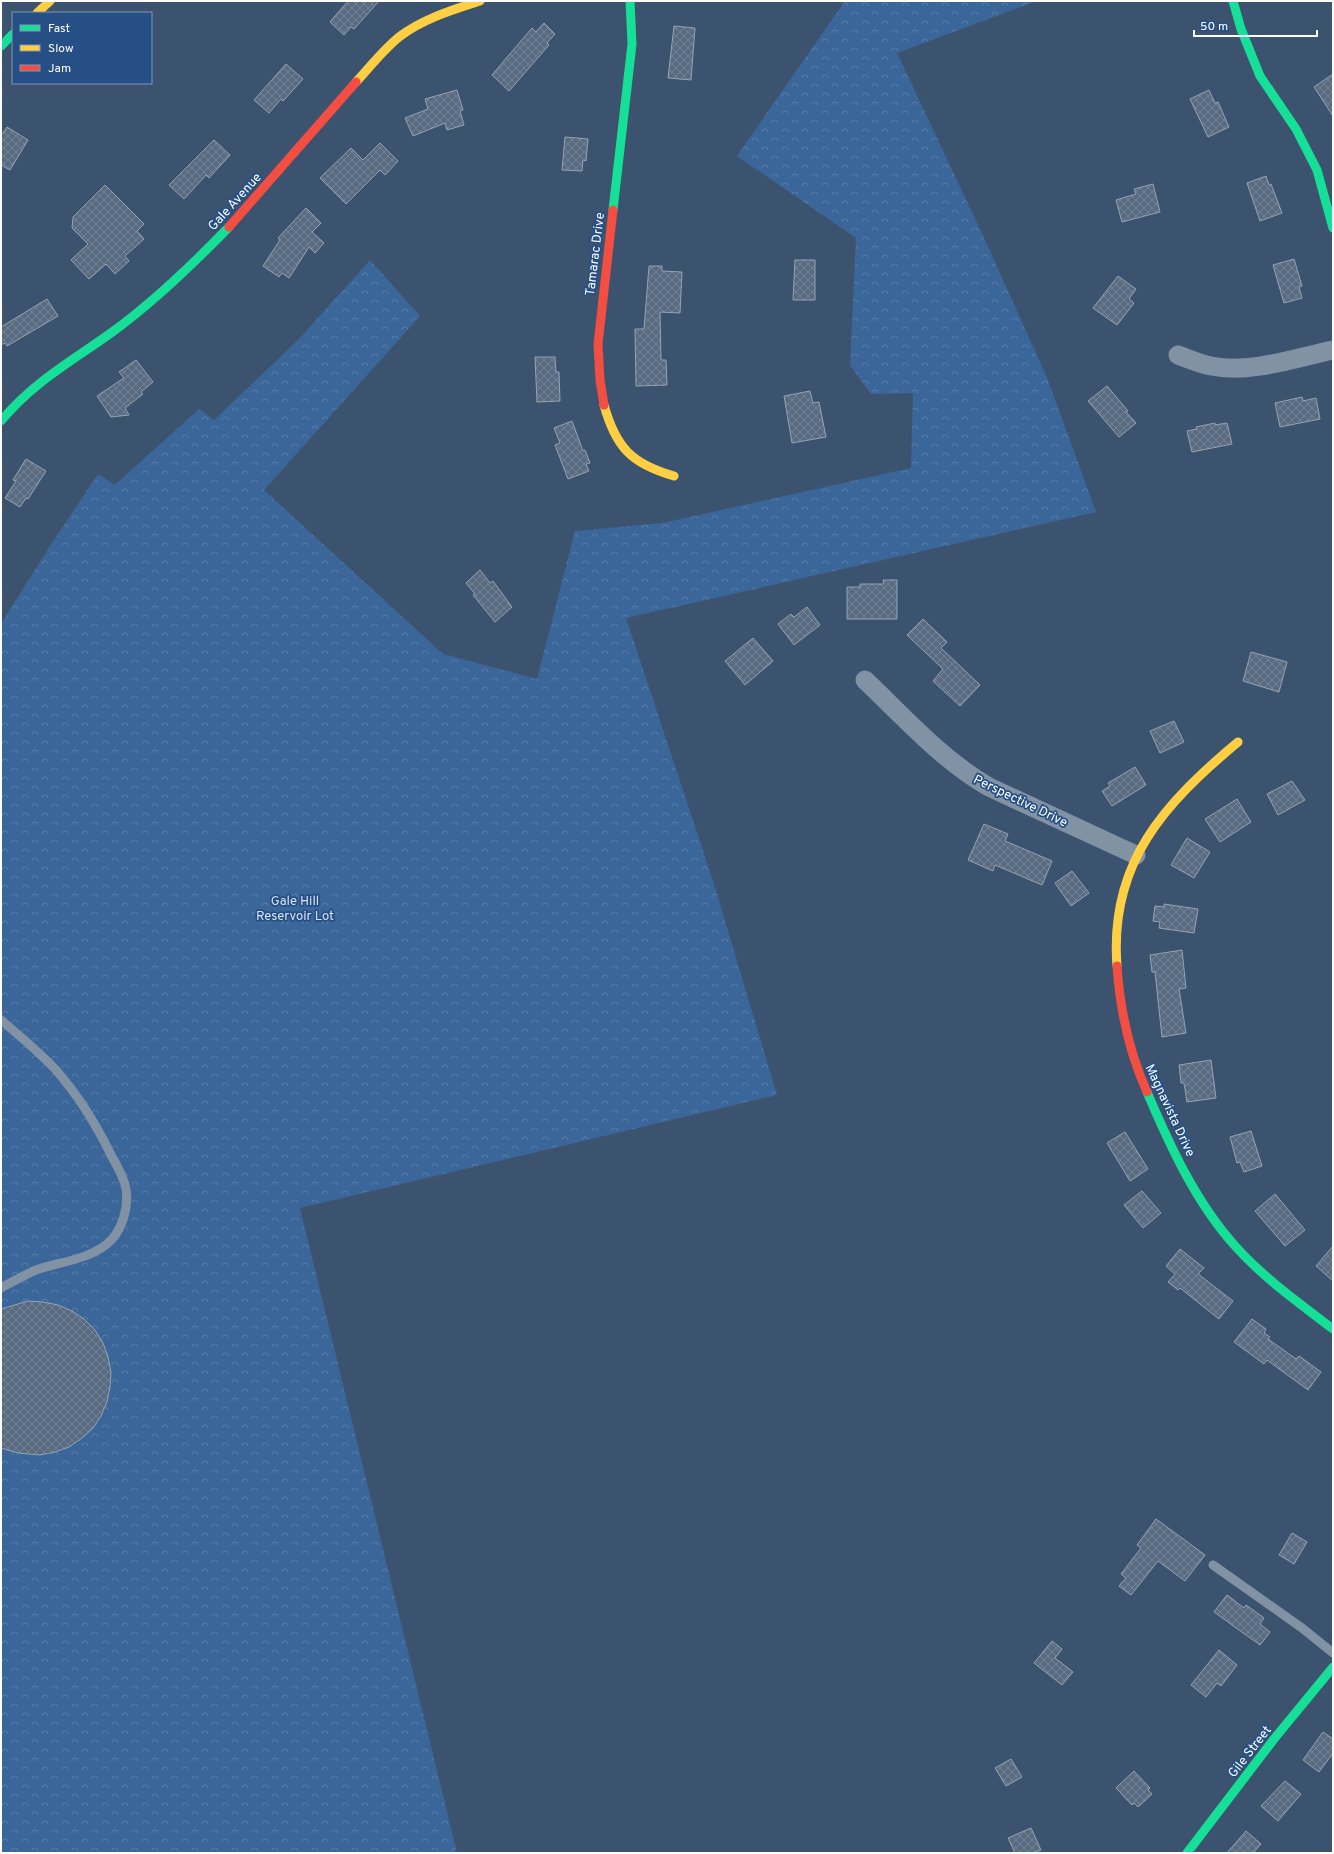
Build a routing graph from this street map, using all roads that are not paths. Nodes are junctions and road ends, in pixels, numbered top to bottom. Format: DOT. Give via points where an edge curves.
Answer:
graph roads {
  1 [pos="50,1"];
  2 [pos="480,1"];
  3 [pos="630,1"];
  4 [pos="1233,1"];
  5 [pos="38,12"];
  6 [pos="12,35"];
  7 [pos="1,46"];
  8 [pos="1333,228"];
  9 [pos="1333,350"];
  10 [pos="1178,355"];
  11 [pos="1,421"];
  12 [pos="674,476"];
  13 [pos="865,680"];
  14 [pos="1238,742"];
  15 [pos="1136,855"];
  16 [pos="1,1020"];
  17 [pos="1,1288"];
  18 [pos="1333,1329"];
  19 [pos="1213,1565"];
  20 [pos="1333,1653"];
  21 [pos="1333,1667"];
  22 [pos="1187,1853"];
  1 -- 5 [label="street"];
  2 -- 11 [label="street, Gale Avenue" via="432,18 398,38 192,265 138,312 31,388"];
  3 -- 12 [label="street, Tamarac Drive" via="632,44 599,328 598,370 606,412 624,450 643,465"];
  4 -- 8 [label="street" via="1260,76 1296,129 1317,170"];
  6 -- 7 [label="street"];
  9 -- 10 [label="street" via="1238,368 1209,366"];
  13 -- 15 [label="street, Perspective Drive" via="947,758 973,778"];
  14 -- 15 [label="street, Magnavista Drive" via="1201,773 1167,808"];
  15 -- 18 [label="street, Magnavista Drive" via="1125,884 1118,915 1117,961 1123,1017 1146,1091 1210,1215 1260,1273"];
  16 -- 17 [label="lane" via="32,1045 78,1098 121,1173 126,1195 126,1208 122,1219 108,1244 77,1259 35,1270"];
  19 -- 20 [label="lane"];
  21 -- 22 [label="street, Gile Street"];
}
